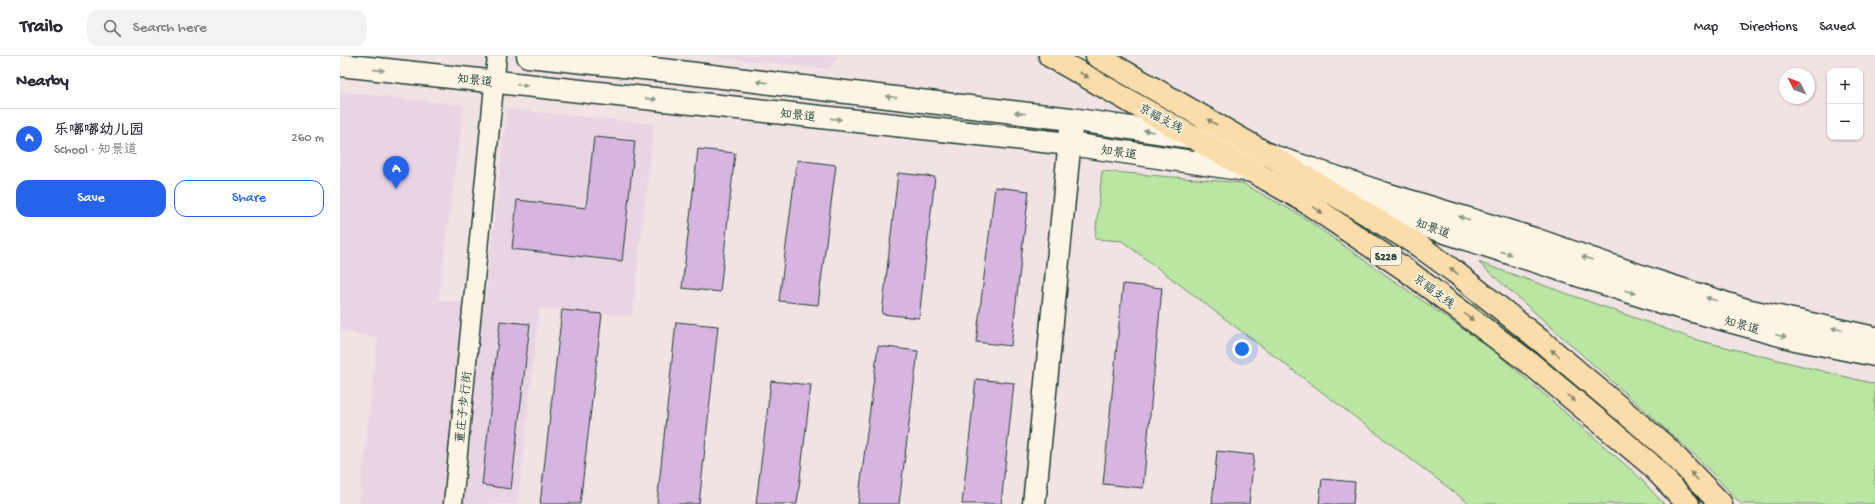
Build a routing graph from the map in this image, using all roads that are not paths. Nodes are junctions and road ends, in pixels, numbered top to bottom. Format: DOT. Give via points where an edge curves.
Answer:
graph roads {
  1 [pos="497,56"];
  2 [pos="528,56"];
  3 [pos="1050,56"];
  4 [pos="1097,56"];
  5 [pos="340,66"];
  6 [pos="495,83"];
  7 [pos="1071,119"];
  8 [pos="1197,138"];
  9 [pos="1070,144"];
  10 [pos="1269,155"];
  11 [pos="1255,172"];
  12 [pos="1339,197"];
  13 [pos="1875,338"];
  14 [pos="1875,356"];
  15 [pos="453,504"];
  16 [pos="1034,504"];
  17 [pos="1688,504"];
  18 [pos="1721,504"];
  1 -- 6 [label="street, 董庄子步行街"];
  7 -- 2 [label="main road, 知景道, one-way"];
  3 -- 8 [label="main road, 京福支线 / S228, one-way"];
  10 -- 4 [label="main road, 京福支线 / S228, one-way"];
  5 -- 6 [label="main road, 知景道, one-way"];
  6 -- 9 [label="main road, 知景道, one-way"];
  6 -- 15 [label="street, 董庄子步行街"];
  8 -- 7 [label="main road, 知景道, one-way"];
  7 -- 9 [label="main road"];
  8 -- 10 [label="main road, 知景道"];
  8 -- 11 [label="main road, 京福支线 / S228"];
  9 -- 11 [label="main road, 知景道"];
  9 -- 16 [label="main road"];
  10 -- 12 [label="main road, 京福支线 / S228"];
  13 -- 10 [label="main road, 知景道, one-way" via="1746,310 1655,282 1534,239"];
  11 -- 12 [label="main road, 知景道"];
  11 -- 17 [label="main road, 京福支线 / S228, one-way" via="1303,200 1406,270 1525,359 1650,464"];
  12 -- 14 [label="main road, 知景道, one-way" via="1664,303 1796,339"];
  18 -- 12 [label="main road, 京福支线 / S228, one-way" via="1666,447 1546,345 1455,272"];
}
